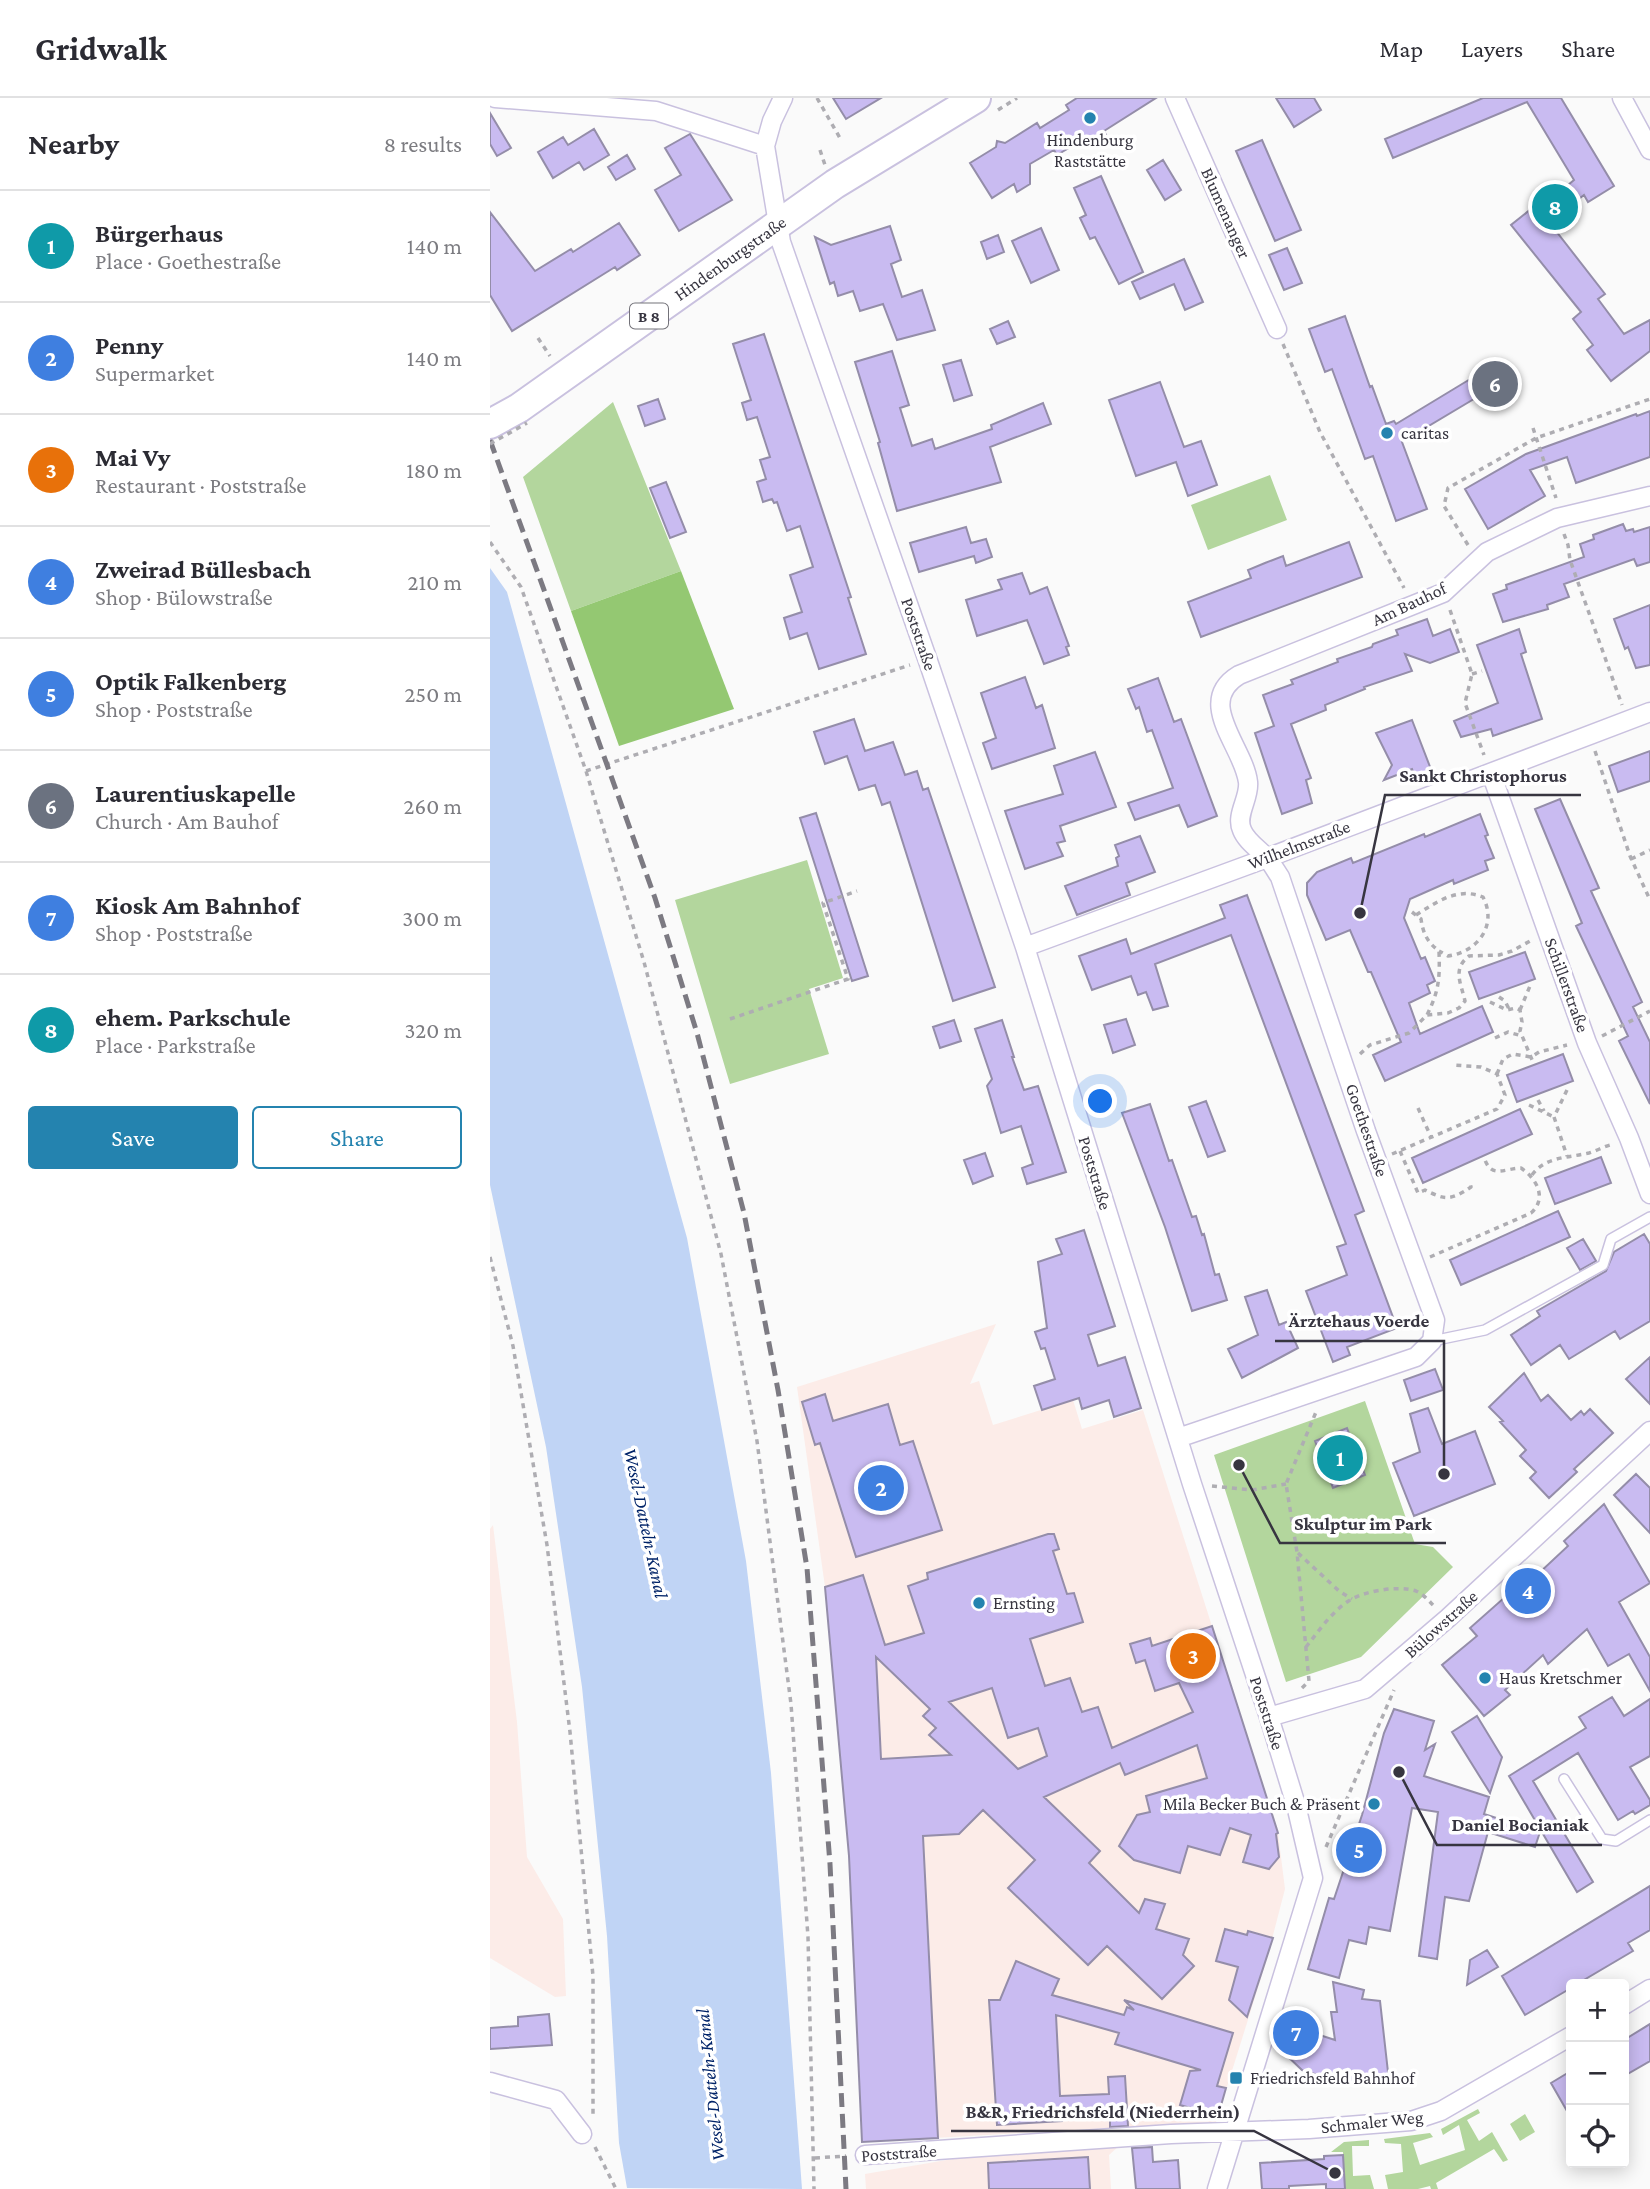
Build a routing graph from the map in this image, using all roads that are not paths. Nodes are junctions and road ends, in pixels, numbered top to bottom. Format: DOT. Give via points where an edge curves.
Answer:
graph roads {
  1 [pos="495,98"];
  2 [pos="783,98"];
  3 [pos="976,98"];
  4 [pos="1175,98"];
  5 [pos="1622,98"];
  6 [pos="765,146"];
  7 [pos="1650,149"];
  8 [pos="779,225"];
  9 [pos="1277,329"];
  10 [pos="490,424"];
  11 [pos="1650,496"];
  12 [pos="1239,675"];
  13 [pos="1650,712"];
  14 [pos="1491,773"];
  15 [pos="1267,858"];
  16 [pos="1025,947"];
  17 [pos="1650,1194"];
  18 [pos="1650,1217"];
  19 [pos="1432,1341"];
  20 [pos="1650,1432"];
  21 [pos="1178,1438"];
  22 [pos="1269,1717"];
  23 [pos="1564,1779"];
  24 [pos="1650,1820"];
  25 [pos="1650,1989"];
  26 [pos="1629,2002"];
  27 [pos="1566,2039"];
  28 [pos="490,2082"];
  29 [pos="1235,2133"];
  30 [pos="582,2134"];
  31 [pos="865,2155"];
  32 [pos="1217,2189"];
  1 -- 6 [label="street" via="656,111"];
  2 -- 6 [label="street, Poststraße"];
  3 -- 8 [label="main road, Hindenburgstraße / B 8" via="835,184"];
  4 -- 9 [label="street, Blumenanger"];
  5 -- 7 [label="street"];
  6 -- 8 [label="street, Poststraße"];
  8 -- 10 [label="main road, Hindenburgstraße / B 8" via="523,415"];
  8 -- 16 [label="street, Poststraße" via="781,242"];
  11 -- 12 [label="street, Am Bauhof" via="1560,517 1487,552 1443,593"];
  12 -- 15 [label="street, Goethestraße" via="1227,682 1220,697 1221,715 1248,781 1242,830"];
  13 -- 14 [label="street, Wilhelmstraße"];
  14 -- 15 [label="street, Wilhelmstraße"];
  14 -- 17 [label="street, Schillerstraße" via="1587,1041"];
  15 -- 16 [label="street, Wilhelmstraße"];
  15 -- 19 [label="street, Goethestraße" via="1280,877 1435,1320"];
  16 -- 21 [label="street, Poststraße"];
  18 -- 19 [label="lane" via="1611,1239 1603,1265 1485,1330"];
  19 -- 21 [label="street" via="1416,1357"];
  20 -- 22 [label="street, Bülowstraße" via="1365,1689"];
  21 -- 22 [label="street, Poststraße"];
  22 -- 29 [label="street, Poststraße" via="1313,1878"];
  23 -- 24 [label="lane" via="1602,1839 1616,1841"];
  25 -- 26 [label="street"];
  27 -- 29 [label="street, Schmaler Weg" via="1479,2091 1421,2119"];
  28 -- 30 [label="street" via="556,2100"];
  29 -- 31 [label="street, Poststraße"];
  29 -- 32 [label="street"];
}
